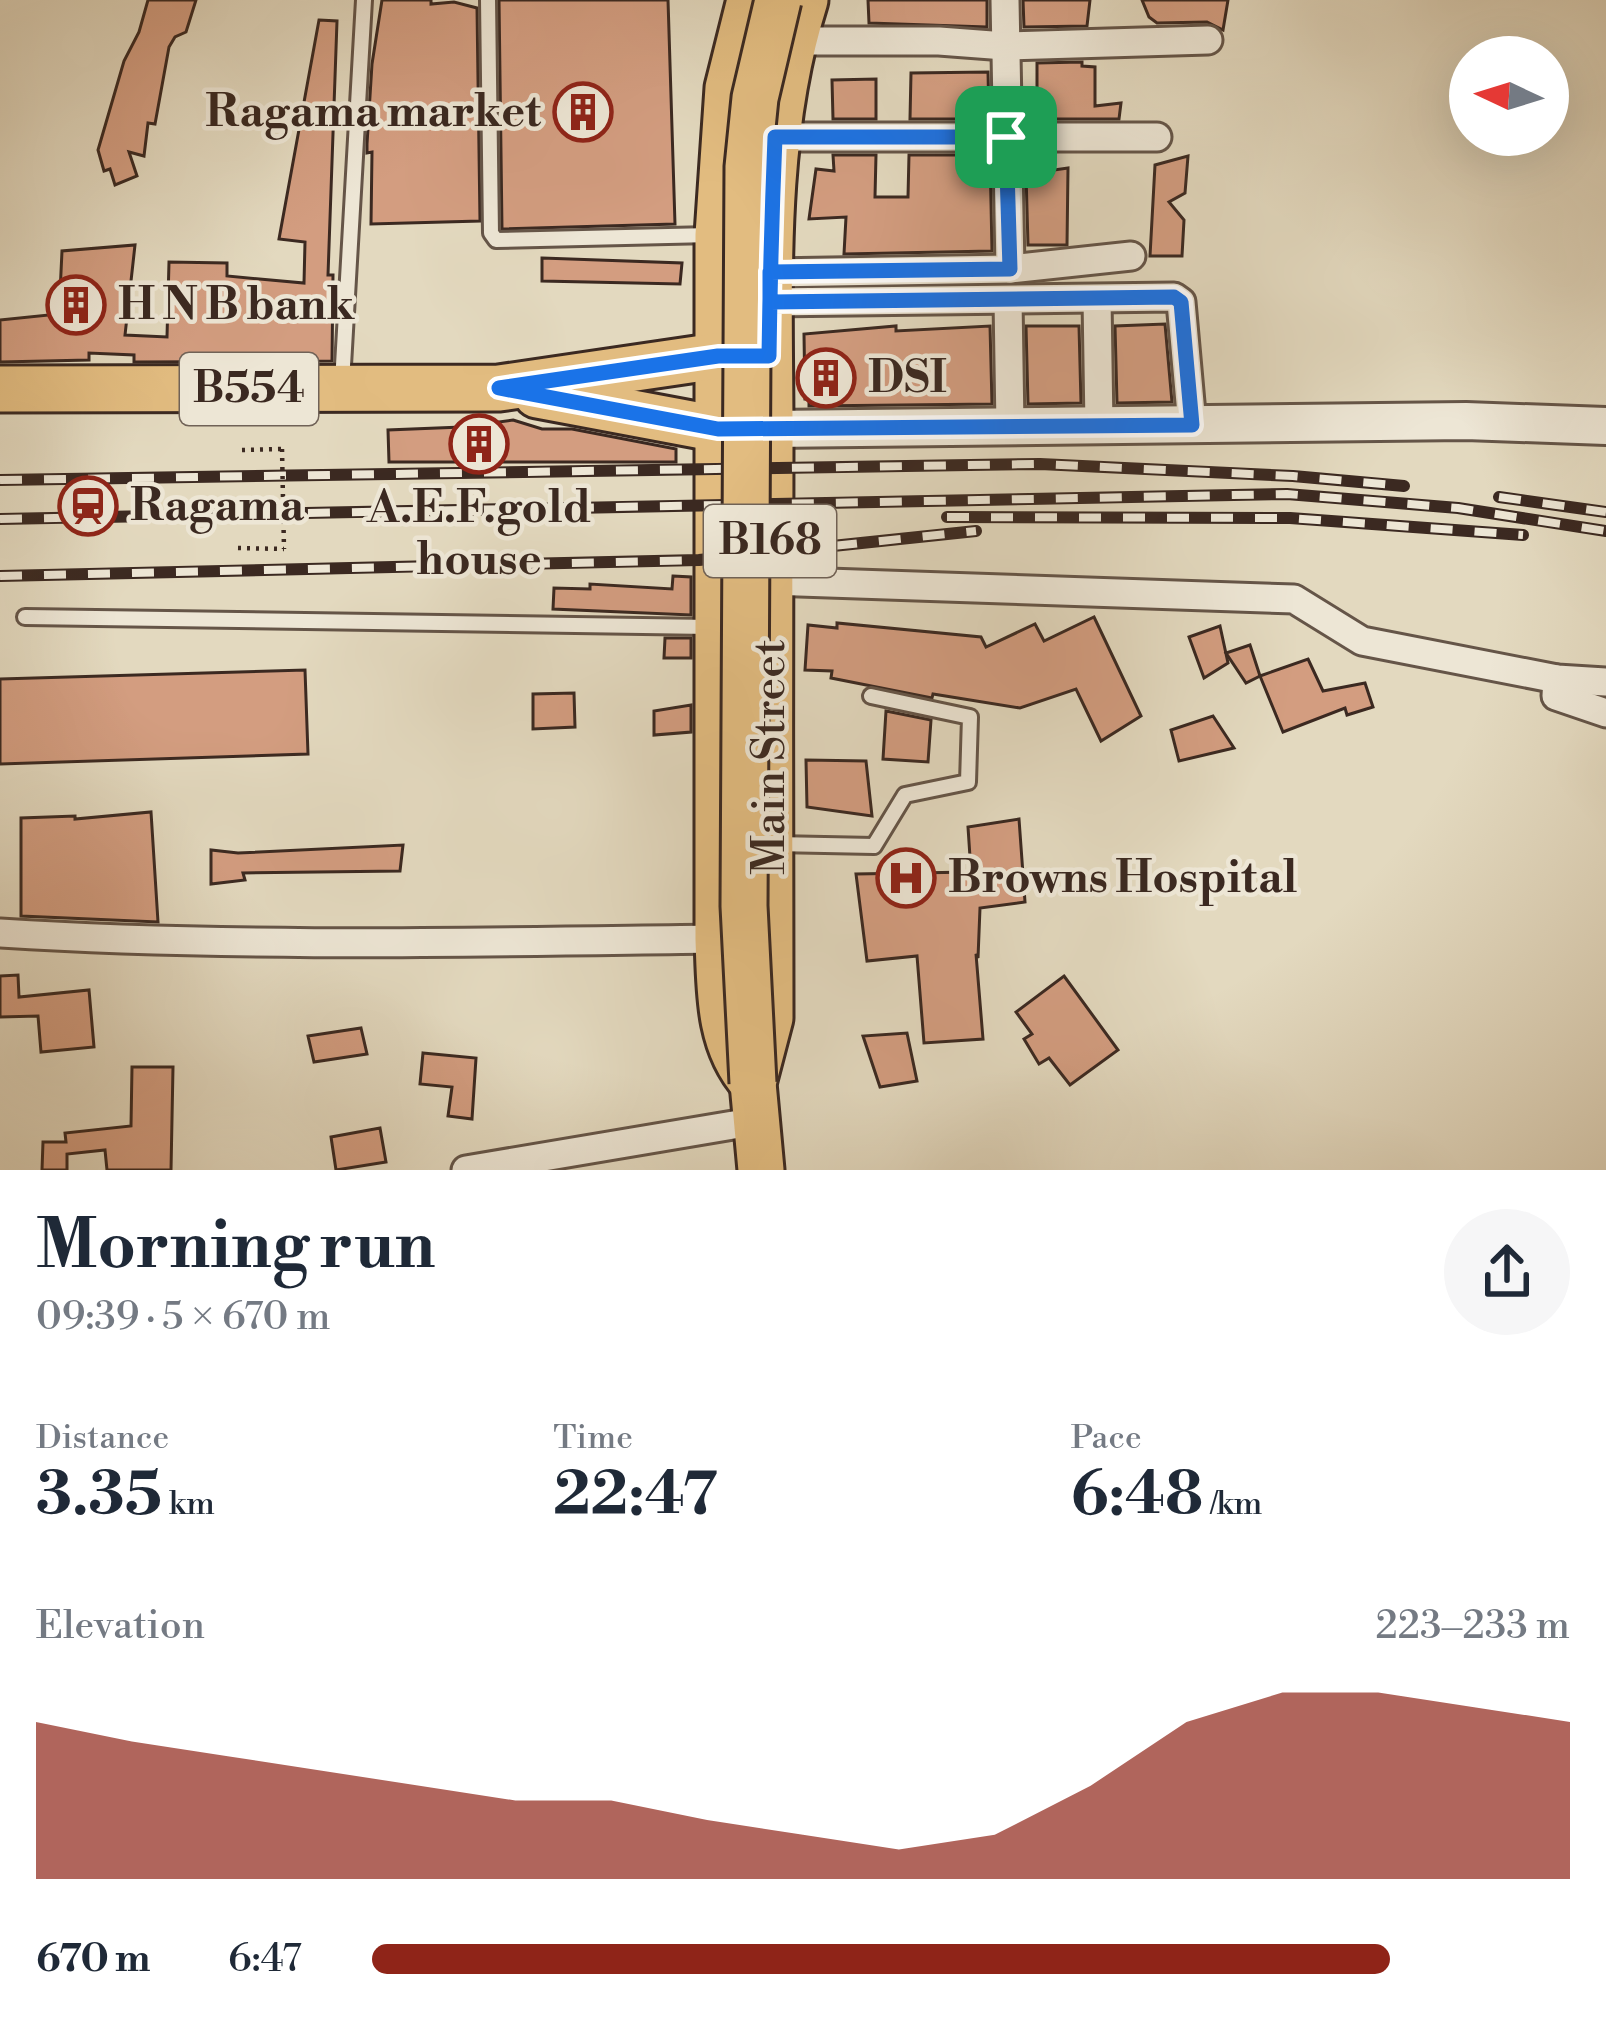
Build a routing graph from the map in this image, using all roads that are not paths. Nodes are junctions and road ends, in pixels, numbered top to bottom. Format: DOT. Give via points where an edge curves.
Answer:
graph roads {
  1 [pos="364,0"];
  2 [pos="488,0"];
  3 [pos="750,0"];
  4 [pos="1005,0"];
  5 [pos="792,14"];
  6 [pos="1208,40"];
  7 [pos="1005,46"];
  8 [pos="1157,136"];
  9 [pos="775,137"];
  10 [pos="1006,137"];
  11 [pos="718,235"];
  12 [pos="1131,256"];
  13 [pos="1010,269"];
  14 [pos="770,287"];
  15 [pos="1096,299"];
  16 [pos="1008,300"];
  17 [pos="718,356"];
  18 [pos="769,356"];
  19 [pos="341,388"];
  20 [pos="499,388"];
  21 [pos="0,389"];
  22 [pos="1192,425"];
  23 [pos="1100,426"];
  24 [pos="1606,426"];
  25 [pos="1010,427"];
  26 [pos="718,429"];
  27 [pos="770,429"];
  28 [pos="770,581"];
  29 [pos="25,617"];
  30 [pos="718,627"];
  31 [pos="1557,679"];
  32 [pos="1606,682"];
  33 [pos="871,696"];
  34 [pos="1606,712"];
  35 [pos="770,844"];
  36 [pos="0,933"];
  37 [pos="718,939"];
  38 [pos="755,1102"];
  39 [pos="466,1170"];
  40 [pos="761,1170"];
  1 -- 19 [label="lane"];
  2 -- 11 [label="lane" via="496,240"];
  3 -- 11 [label="main road, B168" via="728,88"];
  4 -- 7 [label="street"];
  5 -- 7 [label="street"];
  5 -- 9 [label="main road, Main Street / B168"];
  5 -- 38 [label="main road, B168, bridge" via="758,80 748,167 744,890"];
  6 -- 7 [label="street"];
  7 -- 10 [label="street"];
  8 -- 10 [label="street"];
  9 -- 10 [label="street"];
  9 -- 14 [label="main road, Main Street / B168"];
  10 -- 13 [label="street"];
  11 -- 17 [label="main road, B168"];
  12 -- 13 [label="street"];
  13 -- 14 [label="street"];
  14 -- 16 [label="street"];
  14 -- 18 [label="main road, Main Street / B168"];
  15 -- 16 [label="street"];
  15 -- 22 [label="street" via="1181,302"];
  15 -- 23 [label="street"];
  16 -- 25 [label="street"];
  17 -- 18 [label="main road"];
  17 -- 20 [label="main road, B554"];
  17 -- 26 [label="main road, B168"];
  18 -- 27 [label="main road, Main Street / B168"];
  19 -- 20 [label="main road, B554"];
  19 -- 21 [label="main road, B554"];
  20 -- 26 [label="main road, B554"];
  22 -- 23 [label="street"];
  22 -- 24 [label="street"];
  23 -- 25 [label="street"];
  25 -- 27 [label="street"];
  26 -- 27 [label="main road"];
  26 -- 30 [label="main road, B168"];
  27 -- 28 [label="main road, Main Street / B168"];
  28 -- 31 [label="street" via="1294,599 1362,641"];
  28 -- 35 [label="main road, Main Street / B168"];
  29 -- 30 [label="lane"];
  30 -- 37 [label="main road, B168"];
  31 -- 32 [label="street"];
  31 -- 34 [label="street" via="1556,696"];
  33 -- 35 [label="lane" via="970,717 968,782 905,795 874,846"];
  35 -- 38 [label="main road, Main Street / B168" via="770,1018"];
  36 -- 37 [label="street"];
  37 -- 38 [label="main road, B168" via="721,1014"];
  38 -- 39 [label="street"];
  38 -- 40 [label="main road, B168"];
}
